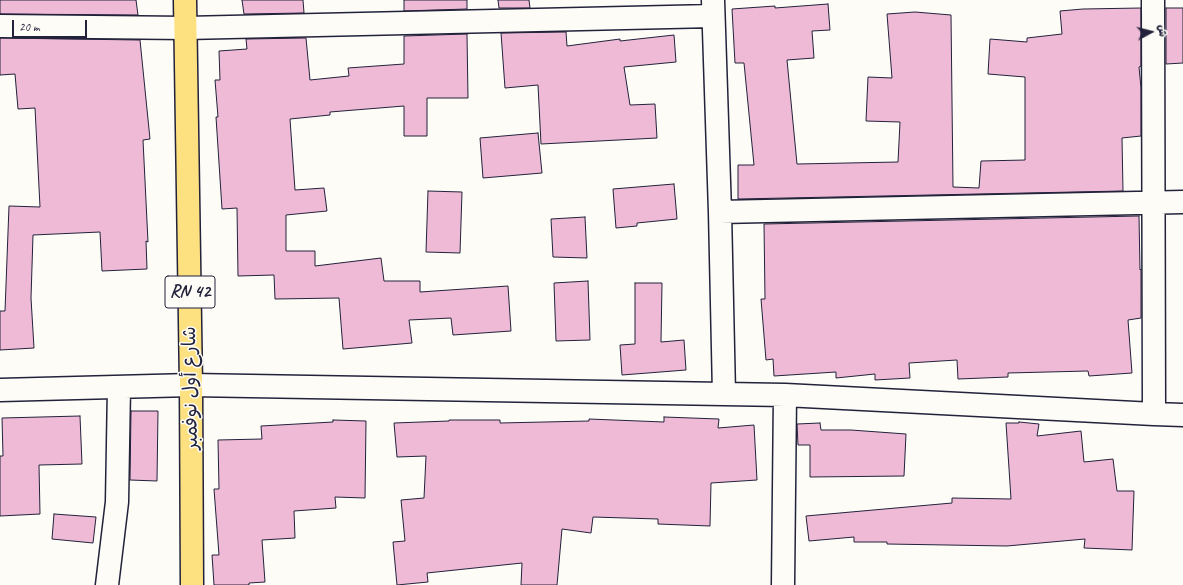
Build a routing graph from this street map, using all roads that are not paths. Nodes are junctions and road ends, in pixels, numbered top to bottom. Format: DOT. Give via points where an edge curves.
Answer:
graph roads {
  1 [pos="185,0"];
  2 [pos="1152,0"];
  3 [pos="713,8"];
  4 [pos="0,26"];
  5 [pos="186,28"];
  6 [pos="1183,202"];
  7 [pos="1153,203"];
  8 [pos="720,212"];
  9 [pos="191,385"];
  10 [pos="119,387"];
  11 [pos="0,390"];
  12 [pos="724,394"];
  13 [pos="785,395"];
  14 [pos="1154,414"];
  15 [pos="1183,415"];
  16 [pos="107,585"];
  17 [pos="192,585"];
  18 [pos="783,585"];
  1 -- 5 [label="main road, شارع أول نوفمبر / RN 42"];
  2 -- 7 [label="street"];
  3 -- 5 [label="street"];
  3 -- 8 [label="street"];
  4 -- 5 [label="street"];
  5 -- 9 [label="main road, شارع أول نوفمبر / RN 42"];
  6 -- 7 [label="street"];
  7 -- 8 [label="street"];
  7 -- 14 [label="street"];
  8 -- 12 [label="street"];
  9 -- 10 [label="street"];
  9 -- 12 [label="street"];
  9 -- 17 [label="main road, شارع أول نوفمبر / RN 42"];
  10 -- 11 [label="street"];
  10 -- 16 [label="street" via="118,502"];
  12 -- 13 [label="street"];
  13 -- 14 [label="street"];
  13 -- 18 [label="street"];
  14 -- 15 [label="street"];
}
